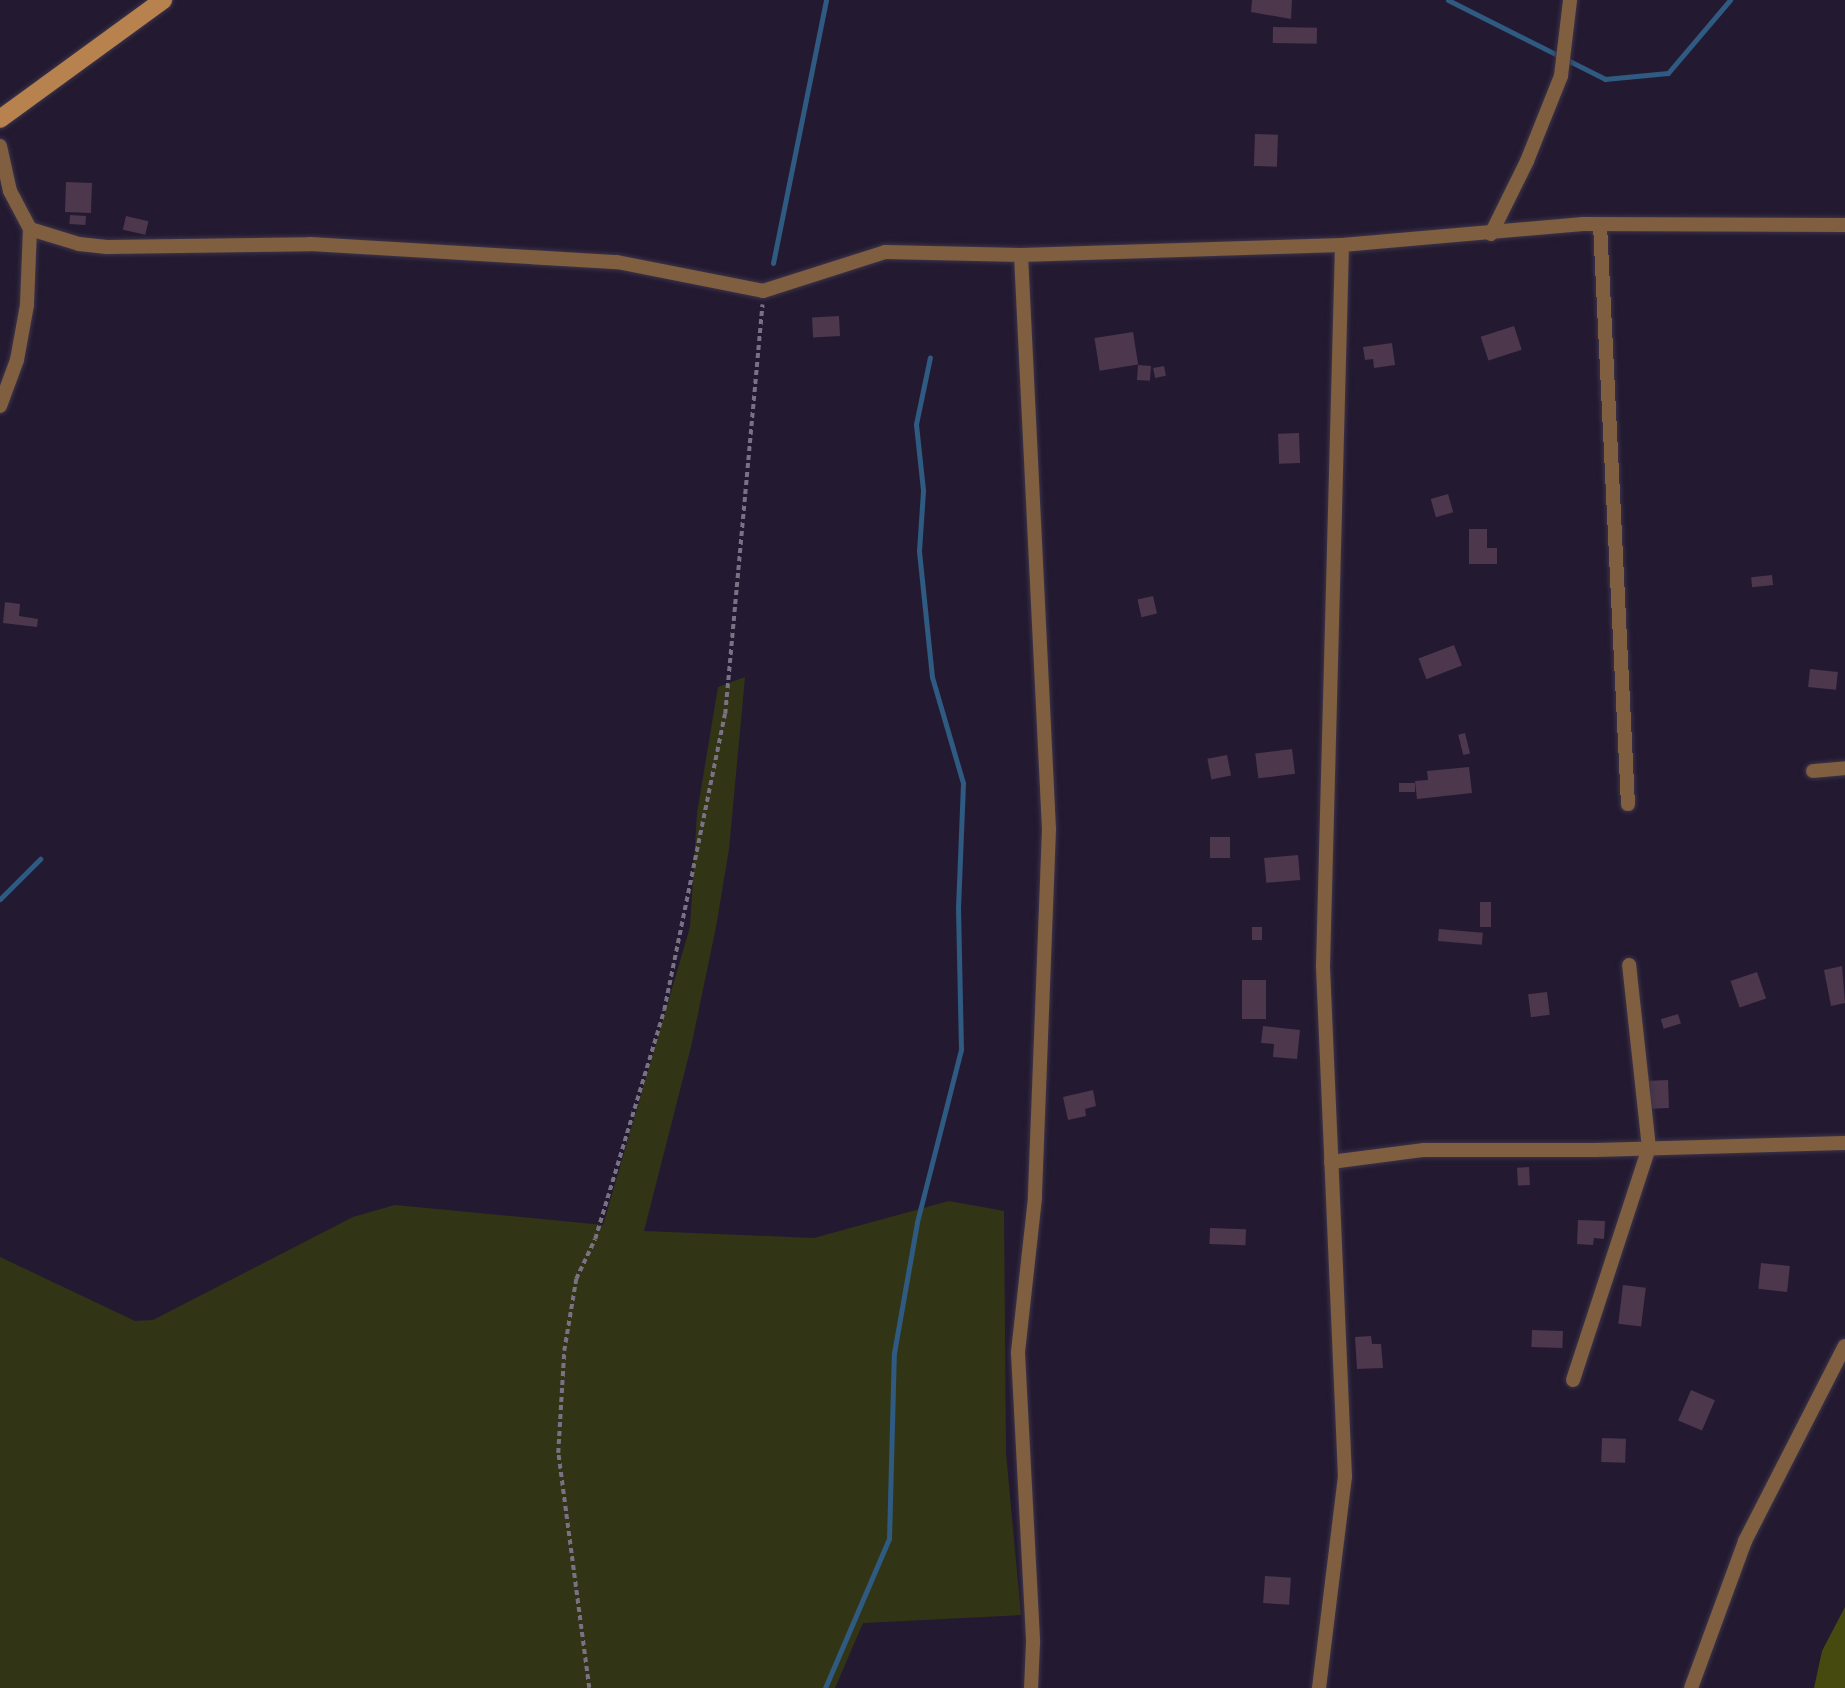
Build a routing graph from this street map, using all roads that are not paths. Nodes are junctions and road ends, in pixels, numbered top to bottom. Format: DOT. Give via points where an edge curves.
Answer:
graph roads {
  1 [pos="163,0"];
  2 [pos="1570,0"];
  3 [pos="0,118"];
  4 [pos="0,146"];
  5 [pos="1600,224"];
  6 [pos="1845,225"];
  7 [pos="30,229"];
  8 [pos="1491,234"];
  9 [pos="1342,245"];
  10 [pos="1021,255"];
  11 [pos="0,406"];
  12 [pos="1845,768"];
  13 [pos="1812,771"];
  14 [pos="1628,804"];
  15 [pos="1629,965"];
  16 [pos="1845,1143"];
  17 [pos="1649,1148"];
  18 [pos="1331,1163"];
  19 [pos="1845,1346"];
  20 [pos="1573,1380"];
  21 [pos="1031,1688"];
  22 [pos="1319,1688"];
  23 [pos="1691,1688"];
  1 -- 3 [label="street"];
  2 -- 8 [label="street" via="1561,76"];
  4 -- 7 [label="street" via="10,191"];
  5 -- 6 [label="street"];
  5 -- 8 [label="street"];
  5 -- 14 [label="street"];
  7 -- 10 [label="street" via="79,244 119,248 310,244 617,262 763,291 885,252"];
  7 -- 11 [label="street" via="27,305 17,360"];
  8 -- 9 [label="street"];
  9 -- 10 [label="street"];
  9 -- 18 [label="street" via="1323,966"];
  10 -- 21 [label="street" via="1049,829 1035,1198 1018,1353 1033,1643"];
  12 -- 13 [label="street"];
  15 -- 17 [label="street"];
  16 -- 17 [label="street"];
  17 -- 18 [label="street" via="1424,1150"];
  17 -- 20 [label="street"];
  18 -- 22 [label="street" via="1345,1476"];
  19 -- 23 [label="street" via="1745,1541"];
}
